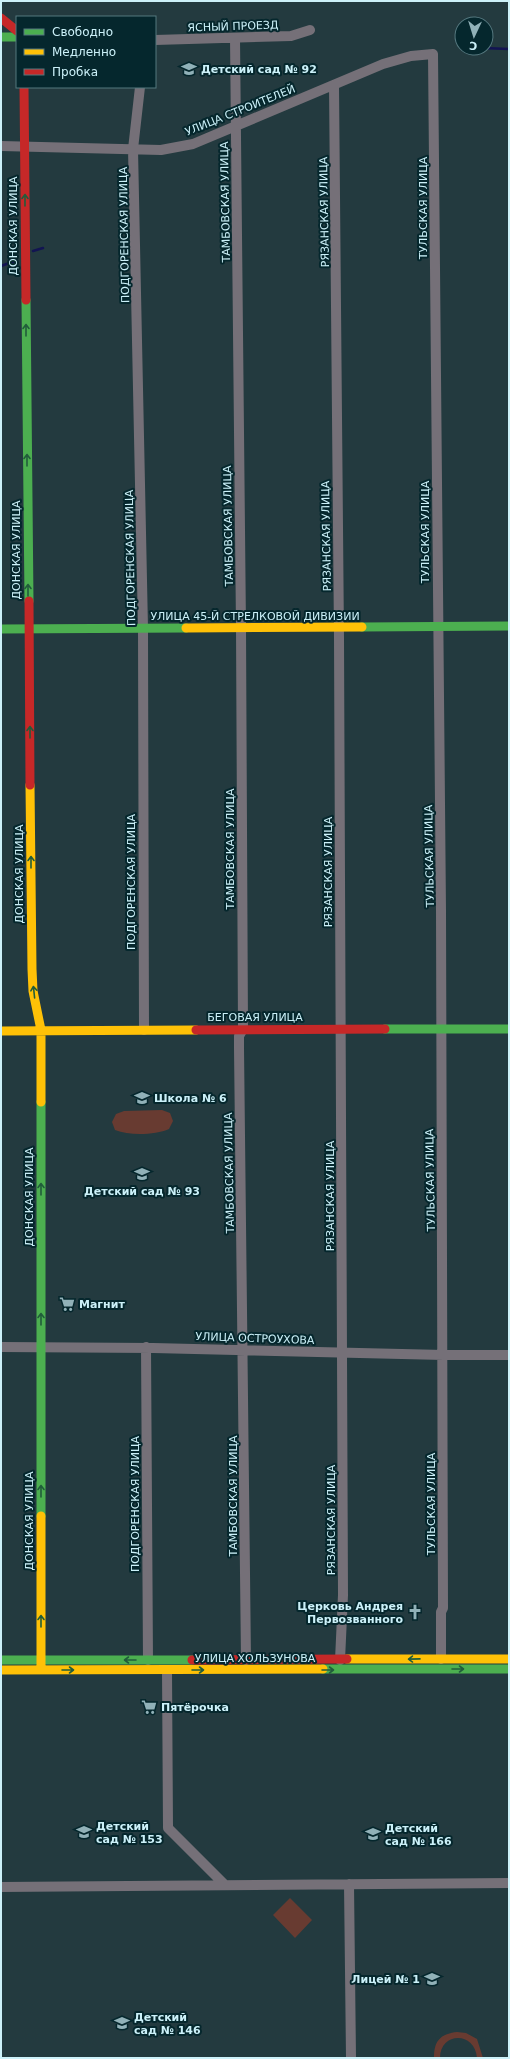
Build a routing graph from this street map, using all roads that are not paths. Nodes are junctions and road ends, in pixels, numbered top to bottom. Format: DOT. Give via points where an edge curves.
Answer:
graph roads {
  1 [pos="1,18"];
  2 [pos="16,30"];
  3 [pos="310,30"];
  4 [pos="1,37"];
  5 [pos="16,37"];
  6 [pos="235,38"];
  7 [pos="156,40"];
  8 [pos="433,54"];
  9 [pos="334,84"];
  10 [pos="24,88"];
  11 [pos="140,88"];
  12 [pos="236,126"];
  13 [pos="1,146"];
  14 [pos="24,146"];
  15 [pos="133,149"];
  16 [pos="509,626"];
  17 [pos="339,627"];
  18 [pos="438,627"];
  19 [pos="143,628"];
  20 [pos="242,628"];
  21 [pos="1,629"];
  22 [pos="29,629"];
  23 [pos="341,1029"];
  24 [pos="440,1029"];
  25 [pos="509,1029"];
  26 [pos="41,1030"];
  27 [pos="144,1030"];
  28 [pos="243,1030"];
  29 [pos="1,1031"];
  30 [pos="1,1347"];
  31 [pos="42,1347"];
  32 [pos="146,1347"];
  33 [pos="242,1349"];
  34 [pos="342,1353"];
  35 [pos="509,1354"];
  36 [pos="444,1355"];
  37 [pos="441,1659"];
  38 [pos="509,1659"];
  39 [pos="1,1660"];
  40 [pos="41,1660"];
  41 [pos="148,1660"];
  42 [pos="246,1660"];
  43 [pos="340,1660"];
  44 [pos="509,1669"];
  45 [pos="1,1670"];
  46 [pos="41,1670"];
  47 [pos="167,1670"];
  48 [pos="509,1883"];
  49 [pos="349,1884"];
  50 [pos="225,1885"];
  51 [pos="1,1887"];
  52 [pos="351,2058"];
  1 -- 2 [label="street"];
  3 -- 6 [label="street, ЯСНЫЙ ПРОЕЗД" via="291,36"];
  4 -- 5 [label="street"];
  6 -- 7 [label="street, ЯСНЫЙ ПРОЕЗД"];
  6 -- 12 [label="street, ТАМБОВСКАЯ УЛИЦА"];
  8 -- 9 [label="street, УЛИЦА СТРОИТЕЛЕЙ" via="396,59"];
  8 -- 18 [label="street, ТУЛЬСКАЯ УЛИЦА"];
  9 -- 12 [label="street, УЛИЦА СТРОИТЕЛЕЙ"];
  9 -- 17 [label="street, РЯЗАНСКАЯ УЛИЦА"];
  10 -- 14 [label="street, ДОНСКАЯ УЛИЦА"];
  11 -- 15 [label="street, ПОДГОРЕНСКАЯ УЛИЦА"];
  12 -- 15 [label="street, УЛИЦА СТРОИТЕЛЕЙ" via="193,144 161,150"];
  12 -- 20 [label="street, ТАМБОВСКАЯ УЛИЦА"];
  13 -- 14 [label="street, УЛИЦА СТРОИТЕЛЕЙ"];
  14 -- 15 [label="street, УЛИЦА СТРОИТЕЛЕЙ"];
  22 -- 14 [label="street, ДОНСКАЯ УЛИЦА, one-way"];
  15 -- 19 [label="street, ПОДГОРЕНСКАЯ УЛИЦА"];
  16 -- 18 [label="street, УЛИЦА 45-Й СТРЕЛКОВОЙ ДИВИЗИИ"];
  17 -- 18 [label="street, УЛИЦА 45-Й СТРЕЛКОВОЙ ДИВИЗИИ"];
  17 -- 20 [label="street, УЛИЦА 45-Й СТРЕЛКОВОЙ ДИВИЗИИ"];
  17 -- 23 [label="street, РЯЗАНСКАЯ УЛИЦА"];
  18 -- 24 [label="street, ТУЛЬСКАЯ УЛИЦА"];
  19 -- 20 [label="street, УЛИЦА 45-Й СТРЕЛКОВОЙ ДИВИЗИИ"];
  19 -- 22 [label="street, УЛИЦА 45-Й СТРЕЛКОВОЙ ДИВИЗИИ"];
  19 -- 27 [label="street, ПОДГОРЕНСКАЯ УЛИЦА"];
  20 -- 28 [label="street, ТАМБОВСКАЯ УЛИЦА"];
  21 -- 22 [label="street, УЛИЦА 45-Й СТРЕЛКОВОЙ ДИВИЗИИ"];
  26 -- 22 [label="street, ДОНСКАЯ УЛИЦА, one-way" via="32,969"];
  23 -- 24 [label="street, БЕГОВАЯ УЛИЦА"];
  23 -- 28 [label="street, БЕГОВАЯ УЛИЦА"];
  23 -- 34 [label="street, РЯЗАНСКАЯ УЛИЦА"];
  24 -- 25 [label="street, БЕГОВАЯ УЛИЦА"];
  24 -- 36 [label="street, ТУЛЬСКАЯ УЛИЦА"];
  26 -- 27 [label="street, БЕГОВАЯ УЛИЦА"];
  26 -- 29 [label="street, БЕГОВАЯ УЛИЦА"];
  31 -- 26 [label="street, ДОНСКАЯ УЛИЦА, one-way"];
  27 -- 28 [label="street, БЕГОВАЯ УЛИЦА"];
  28 -- 33 [label="street, ТАМБОВСКАЯ УЛИЦА" via="239,1036"];
  30 -- 31 [label="street, УЛИЦА ОСТРОУХОВА"];
  31 -- 32 [label="street, УЛИЦА ОСТРОУХОВА"];
  40 -- 31 [label="street, ДОНСКАЯ УЛИЦА, one-way"];
  32 -- 33 [label="street, УЛИЦА ОСТРОУХОВА"];
  32 -- 41 [label="street, ПОДГОРЕНСКАЯ УЛИЦА"];
  33 -- 34 [label="street, УЛИЦА ОСТРОУХОВА"];
  33 -- 42 [label="street, ТАМБОВСКАЯ УЛИЦА"];
  34 -- 36 [label="street, УЛИЦА ОСТРОУХОВА"];
  34 -- 43 [label="street, РЯЗАНСКАЯ УЛИЦА" via="344,1595"];
  35 -- 36 [label="street, УЛИЦА ОСТРОУХОВА"];
  36 -- 37 [label="street, ТУЛЬСКАЯ УЛИЦА"];
  37 -- 38 [label="street, УЛИЦА ХОЛЬЗУНОВА"];
  37 -- 43 [label="street, УЛИЦА ХОЛЬЗУНОВА, one-way"];
  39 -- 40 [label="street, УЛИЦА ХОЛЬЗУНОВА"];
  41 -- 40 [label="street, УЛИЦА ХОЛЬЗУНОВА, one-way"];
  40 -- 46 [label="street, ДОНСКАЯ УЛИЦА"];
  41 -- 42 [label="street, УЛИЦА ХОЛЬЗУНОВА"];
  42 -- 43 [label="street, УЛИЦА ХОЛЬЗУНОВА"];
  47 -- 44 [label="street, УЛИЦА ХОЛЬЗУНОВА, one-way"];
  45 -- 46 [label="street, УЛИЦА ХОЛЬЗУНОВА"];
  46 -- 47 [label="street, УЛИЦА ХОЛЬЗУНОВА, one-way"];
  47 -- 50 [label="street" via="168,1828"];
  48 -- 49 [label="street"];
  49 -- 50 [label="street"];
  49 -- 52 [label="street"];
  50 -- 51 [label="street"];
}
